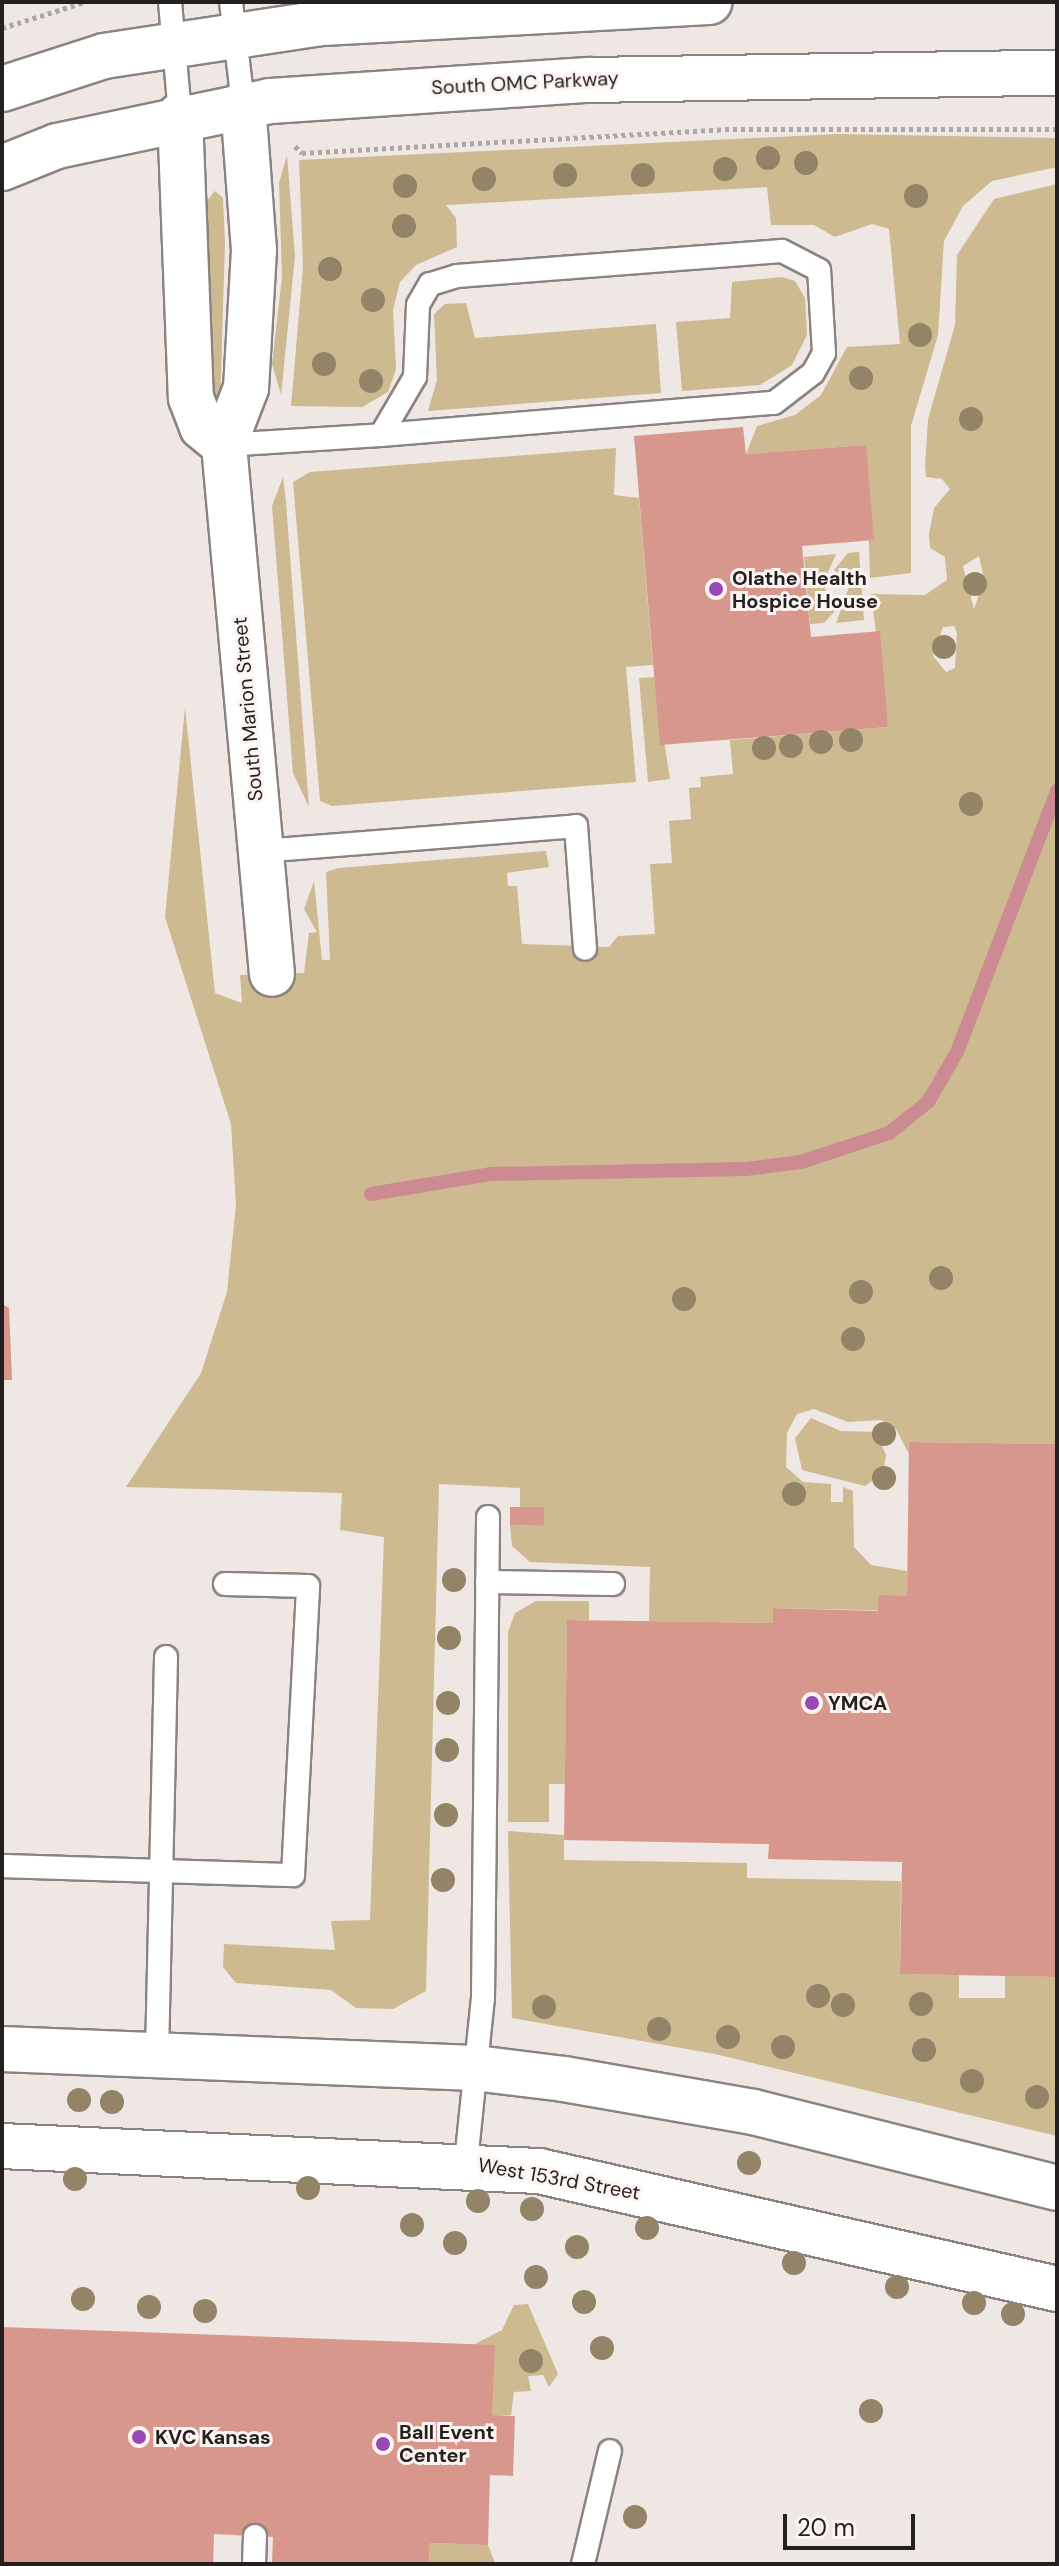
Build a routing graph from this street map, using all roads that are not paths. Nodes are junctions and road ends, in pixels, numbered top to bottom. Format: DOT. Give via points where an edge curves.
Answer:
graph roads {
  1 [pos="170,2"];
  2 [pos="709,2"];
  3 [pos="233,19"];
  4 [pos="174,45"];
  5 [pos="1057,73"];
  6 [pos="2,89"];
  7 [pos="243,104"];
  8 [pos="180,115"];
  9 [pos="2,168"];
  10 [pos="381,435"];
  11 [pos="224,445"];
  12 [pos="261,851"];
  13 [pos="585,949"];
  14 [pos="272,974"];
  15 [pos="488,1517"];
  16 [pos="487,1582"];
  17 [pos="225,1584"];
  18 [pos="613,1584"];
  19 [pos="166,1657"];
  20 [pos="2,1866"];
  21 [pos="161,1871"];
  22 [pos="2,2049"];
  23 [pos="157,2055"];
  24 [pos="475,2068"];
  25 [pos="2,2146"];
  26 [pos="466,2162"];
  27 [pos="1057,2188"];
  28 [pos="1057,2289"];
  29 [pos="610,2451"];
  30 [pos="255,2536"];
  31 [pos="254,2564"];
  32 [pos="583,2564"];
  1 -- 4 [label="lane"];
  2 -- 3 [label="street" via="322,23"];
  3 -- 4 [label="street"];
  3 -- 7 [label="lane"];
  4 -- 6 [label="street" via="104,56"];
  4 -- 8 [label="lane"];
  5 -- 7 [label="street, South OMC Parkway" via="588,80"];
  7 -- 8 [label="street, South OMC Parkway"];
  7 -- 11 [label="street, South Marion Street" via="254,250 246,388"];
  8 -- 9 [label="street, South OMC Parkway" via="57,146"];
  8 -- 11 [label="street" via="191,398 202,427"];
  10 -- 10 [label="lane" via="774,403 813,373 824,353 819,270 782,251 457,276 430,284 418,305 415,377"];
  10 -- 11 [label="lane"];
  11 -- 12 [label="street, South Marion Street"];
  12 -- 13 [label="lane" via="576,826"];
  12 -- 14 [label="street, South Marion Street"];
  15 -- 16 [label="lane"];
  16 -- 18 [label="lane"];
  16 -- 24 [label="lane" via="483,1998"];
  17 -- 21 [label="lane" via="308,1586 293,1875"];
  19 -- 21 [label="lane"];
  20 -- 21 [label="lane"];
  21 -- 23 [label="lane"];
  22 -- 23 [label="street"];
  23 -- 24 [label="street"];
  24 -- 26 [label="lane"];
  24 -- 27 [label="street" via="753,2112"];
  25 -- 26 [label="street, West 153rd Street"];
  26 -- 28 [label="street, West 153rd Street" via="570,2178"];
  29 -- 32 [label="lane"];
  30 -- 31 [label="lane"];
}
